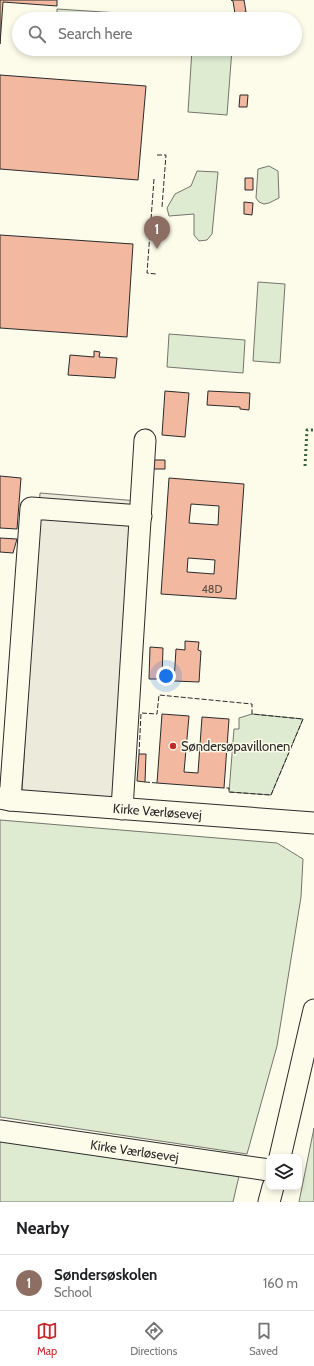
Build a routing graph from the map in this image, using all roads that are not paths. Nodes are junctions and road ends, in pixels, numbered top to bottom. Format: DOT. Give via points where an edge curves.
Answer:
graph roads {
  1 [pos="145,440"];
  2 [pos="141,516"];
  3 [pos="5,799"];
  4 [pos="122,809"];
  5 [pos="314,823"];
  6 [pos="314,1010"];
  7 [pos="0,1131"];
  8 [pos="281,1154"];
  9 [pos="266,1170"];
  10 [pos="272,1190"];
  11 [pos="269,1202"];
  1 -- 2 [label="street"];
  2 -- 3 [label="street" via="31,508"];
  2 -- 4 [label="street"];
  3 -- 4 [label="street, Kirke Værløsevej"];
  4 -- 5 [label="street, Kirke Værløsevej"];
  6 -- 8 [label="street"];
  7 -- 9 [label="street, Kirke Værløsevej"];
  10 -- 11 [label="street"];
}
